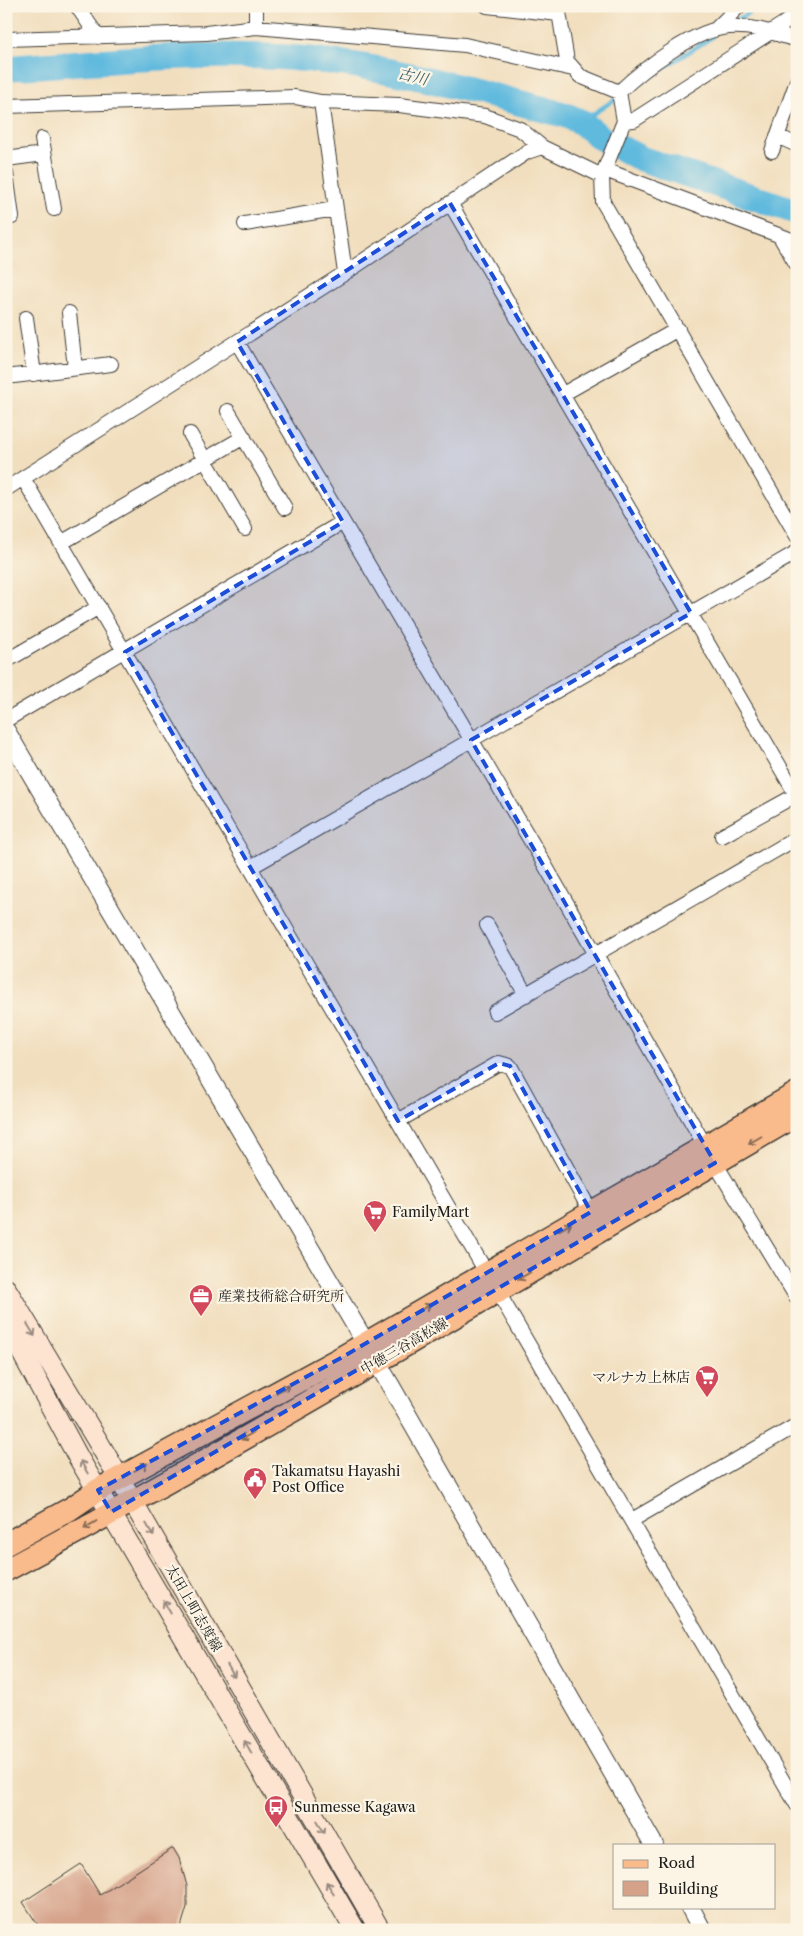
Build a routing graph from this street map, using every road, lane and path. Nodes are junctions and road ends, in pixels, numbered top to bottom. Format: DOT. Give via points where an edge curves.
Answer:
graph roads {
  1 [pos="77,6"];
  2 [pos="256,6"];
  3 [pos="487,6"];
  4 [pos="739,6"];
  5 [pos="559,10"];
  6 [pos="797,15"];
  7 [pos="256,27"];
  8 [pos="717,28"];
  9 [pos="770,33"];
  10 [pos="98,37"];
  11 [pos="6,39"];
  12 [pos="797,40"];
  13 [pos="573,69"];
  14 [pos="797,81"];
  15 [pos="619,92"];
  16 [pos="321,102"];
  17 [pos="6,106"];
  18 [pos="623,120"];
  19 [pos="778,136"];
  20 [pos="42,139"];
  21 [pos="797,145"];
  22 [pos="542,147"];
  23 [pos="772,151"];
  24 [pos="44,154"];
  25 [pos="6,160"];
  26 [pos="6,173"];
  27 [pos="604,173"];
  28 [pos="450,203"];
  29 [pos="54,209"];
  30 [pos="335,209"];
  31 [pos="12,217"];
  32 [pos="245,224"];
  33 [pos="779,235"];
  34 [pos="797,242"];
  35 [pos="797,265"];
  36 [pos="345,273"];
  37 [pos="69,313"];
  38 [pos="26,318"];
  39 [pos="678,329"];
  40 [pos="237,342"];
  41 [pos="111,364"];
  42 [pos="75,368"];
  43 [pos="34,374"];
  44 [pos="6,377"];
  45 [pos="562,394"];
  46 [pos="228,411"];
  47 [pos="190,434"];
  48 [pos="244,437"];
  49 [pos="205,459"];
  50 [pos="6,475"];
  51 [pos="26,477"];
  52 [pos="6,489"];
  53 [pos="285,508"];
  54 [pos="343,522"];
  55 [pos="245,529"];
  56 [pos="797,536"];
  57 [pos="61,542"];
  58 [pos="797,552"];
  59 [pos="99,608"];
  60 [pos="691,613"];
  61 [pos="125,652"];
  62 [pos="6,661"];
  63 [pos="6,720"];
  64 [pos="6,731"];
  65 [pos="471,740"];
  66 [pos="796,795"];
  67 [pos="722,836"];
  68 [pos="797,838"];
  69 [pos="251,867"];
  70 [pos="487,925"];
  71 [pos="597,955"];
  72 [pos="526,994"];
  73 [pos="495,1012"];
  74 [pos="797,1093"];
  75 [pos="797,1116"];
  76 [pos="398,1121"];
  77 [pos="710,1154"];
  78 [pos="591,1212"];
  79 [pos="485,1272"];
  80 [pos="6,1288"];
  81 [pos="497,1292"];
  82 [pos="797,1298"];
  83 [pos="7,1326"];
  84 [pos="366,1342"];
  85 [pos="377,1362"];
  86 [pos="797,1425"];
  87 [pos="120,1479"];
  88 [pos="98,1490"];
  89 [pos="132,1501"];
  90 [pos="111,1512"];
  91 [pos="632,1520"];
  92 [pos="6,1544"];
  93 [pos="6,1570"];
  94 [pos="797,1805"];
  95 [pos="653,1844"];
  96 [pos="691,1908"];
  97 [pos="355,1930"];
  98 [pos="380,1930"];
  99 [pos="702,1930"];
  1 -- 10 [label="street"];
  2 -- 7 [label="street"];
  3 -- 5 [label="street"];
  4 -- 8 [label="street"];
  5 -- 13 [label="street" via="567,61"];
  6 -- 9 [label="street"];
  7 -- 10 [label="street" via="206,34"];
  7 -- 13 [label="street" via="465,45"];
  8 -- 9 [label="street"];
  8 -- 15 [label="street" via="633,79"];
  9 -- 12 [label="street"];
  9 -- 18 [label="street" via="634,120"];
  10 -- 11 [label="street"];
  13 -- 15 [label="street" via="580,76"];
  14 -- 19 [label="street"];
  15 -- 18 [label="street"];
  16 -- 17 [label="street" via="295,97"];
  16 -- 22 [label="street" via="399,105 485,116 520,129"];
  16 -- 30 [label="street"];
  18 -- 27 [label="street"];
  19 -- 21 [label="street"];
  19 -- 23 [label="street"];
  20 -- 24 [label="street"];
  22 -- 27 [label="street"];
  22 -- 28 [label="street" via="527,152"];
  24 -- 25 [label="street"];
  24 -- 29 [label="street"];
  26 -- 31 [label="street"];
  27 -- 33 [label="street"];
  27 -- 39 [label="street" via="603,202"];
  28 -- 36 [label="street"];
  28 -- 45 [label="street"];
  30 -- 32 [label="street"];
  30 -- 36 [label="street"];
  33 -- 34 [label="street"];
  33 -- 35 [label="street"];
  36 -- 40 [label="street"];
  37 -- 42 [label="street"];
  38 -- 43 [label="street"];
  39 -- 45 [label="street"];
  39 -- 56 [label="street"];
  40 -- 51 [label="street"];
  40 -- 54 [label="street"];
  41 -- 42 [label="street"];
  42 -- 43 [label="street"];
  43 -- 44 [label="street"];
  45 -- 60 [label="street"];
  46 -- 48 [label="street"];
  47 -- 49 [label="street"];
  48 -- 49 [label="street"];
  48 -- 53 [label="street"];
  49 -- 55 [label="street"];
  49 -- 57 [label="street"];
  50 -- 51 [label="street"];
  51 -- 52 [label="street"];
  51 -- 57 [label="street"];
  54 -- 61 [label="street"];
  54 -- 65 [label="street"];
  57 -- 59 [label="street"];
  58 -- 60 [label="street"];
  59 -- 61 [label="street"];
  59 -- 62 [label="street"];
  60 -- 65 [label="street"];
  60 -- 66 [label="street"];
  61 -- 63 [label="street"];
  61 -- 69 [label="street"];
  64 -- 84 [label="street"];
  65 -- 69 [label="street"];
  65 -- 71 [label="street"];
  66 -- 67 [label="street"];
  68 -- 71 [label="street"];
  69 -- 76 [label="street"];
  70 -- 72 [label="street"];
  71 -- 72 [label="street"];
  71 -- 77 [label="street"];
  72 -- 73 [label="street"];
  74 -- 77 [label="main road, 中徳三谷高松線"];
  75 -- 77 [label="main road, 中徳三谷高松線, one-way"];
  76 -- 78 [label="street" via="499,1063 510,1066"];
  76 -- 79 [label="street"];
  77 -- 78 [label="main road, 中徳三谷高松線"];
  77 -- 81 [label="main road, 中徳三谷高松線, one-way"];
  77 -- 82 [label="street"];
  79 -- 78 [label="main road, 中徳三谷高松線, one-way"];
  79 -- 81 [label="street"];
  84 -- 79 [label="main road, 中徳三谷高松線, one-way"];
  80 -- 87 [label="main road, 太田上町志度線, one-way"];
  81 -- 85 [label="main road, 中徳三谷高松線"];
  81 -- 91 [label="street"];
  88 -- 83 [label="main road, 太田上町志度線, one-way"];
  84 -- 85 [label="street"];
  87 -- 84 [label="main road, 中徳三谷高松線, one-way"];
  85 -- 89 [label="main road, 中徳三谷高松線, one-way"];
  85 -- 95 [label="street"];
  86 -- 91 [label="street"];
  87 -- 88 [label="main road, 中徳三谷高松線"];
  87 -- 89 [label="main road, 太田上町志度線"];
  88 -- 90 [label="main road, 太田上町志度線"];
  88 -- 92 [label="main road, 中徳三谷高松線"];
  89 -- 90 [label="main road, 中徳三谷高松線"];
  89 -- 98 [label="main road, 太田上町志度線, one-way"];
  90 -- 93 [label="main road, 中徳三谷高松線, one-way"];
  97 -- 90 [label="main road, 太田上町志度線, one-way"];
  91 -- 94 [label="street"];
  96 -- 99 [label="street"];
}
